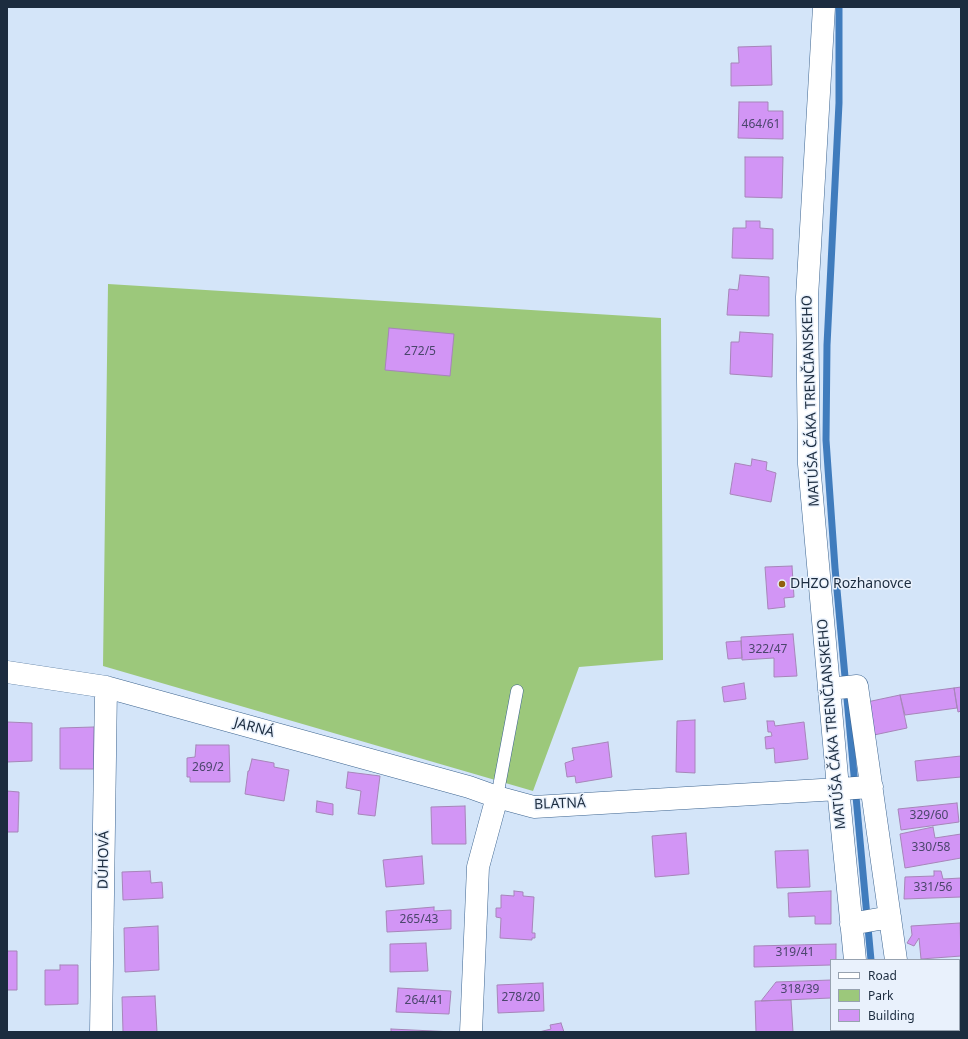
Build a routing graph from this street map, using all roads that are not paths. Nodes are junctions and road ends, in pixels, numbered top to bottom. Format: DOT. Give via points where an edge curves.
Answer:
graph roads {
  1 [pos="824,8"];
  2 [pos="7,672"];
  3 [pos="106,687"];
  4 [pos="829,689"];
  5 [pos="517,691"];
  6 [pos="872,786"];
  7 [pos="838,788"];
  8 [pos="497,797"];
  9 [pos="890,917"];
  10 [pos="851,924"];
  11 [pos="855,959"];
  12 [pos="896,959"];
  13 [pos="101,1032"];
  14 [pos="471,1032"];
  1 -- 4 [label="street, MATÚŠA ČÁKA TRENČIANSKEHO" via="807,296 809,464"];
  2 -- 3 [label="street, JARNÁ"];
  3 -- 8 [label="street, JARNÁ" via="469,787"];
  3 -- 13 [label="street, DÚHOVÁ"];
  4 -- 6 [label="street" via="857,686"];
  4 -- 7 [label="street, MATÚŠA ČÁKA TRENČIANSKEHO"];
  5 -- 8 [label="lane"];
  6 -- 7 [label="street, BLATNÁ"];
  6 -- 9 [label="street"];
  7 -- 8 [label="street, BLATNÁ" via="534,807"];
  7 -- 10 [label="street, MATÚŠA ČÁKA TRENČIANSKEHO"];
  8 -- 14 [label="street" via="478,867"];
  9 -- 10 [label="street"];
  9 -- 12 [label="street"];
  10 -- 11 [label="street, MATÚŠA ČÁKA TRENČIANSKEHO"];
}
